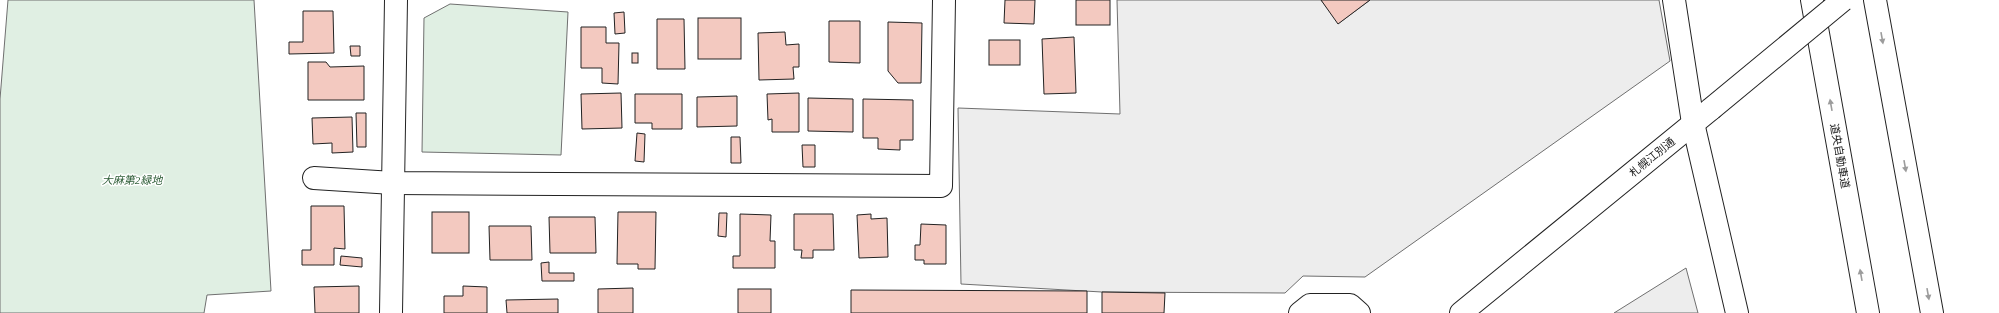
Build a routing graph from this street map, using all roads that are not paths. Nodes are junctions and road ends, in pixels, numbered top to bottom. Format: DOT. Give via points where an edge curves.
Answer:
graph roads {
  1 [pos="396,0"];
  2 [pos="944,0"];
  3 [pos="1674,0"];
  4 [pos="1812,0"];
  5 [pos="1843,0"];
  6 [pos="1875,0"];
  7 [pos="1693,123"];
  8 [pos="314,178"];
  9 [pos="393,183"];
  10 [pos="391,313"];
  11 [pos="1300,313"];
  12 [pos="1359,313"];
  13 [pos="1461,313"];
  14 [pos="1737,313"];
  15 [pos="1868,313"];
  16 [pos="1932,313"];
  1 -- 9 [label="main road"];
  2 -- 9 [label="main road" via="941,186"];
  3 -- 7 [label="main road"];
  15 -- 4 [label="main road, 道央自動車道, one-way"];
  5 -- 7 [label="main road, 札幌江別通, bridge"];
  6 -- 16 [label="main road, one-way"];
  7 -- 13 [label="main road, 札幌江別通"];
  7 -- 14 [label="main road"];
  8 -- 9 [label="main road"];
  9 -- 10 [label="main road"];
  11 -- 12 [label="main road" via="1310,305 1350,305"];
}
